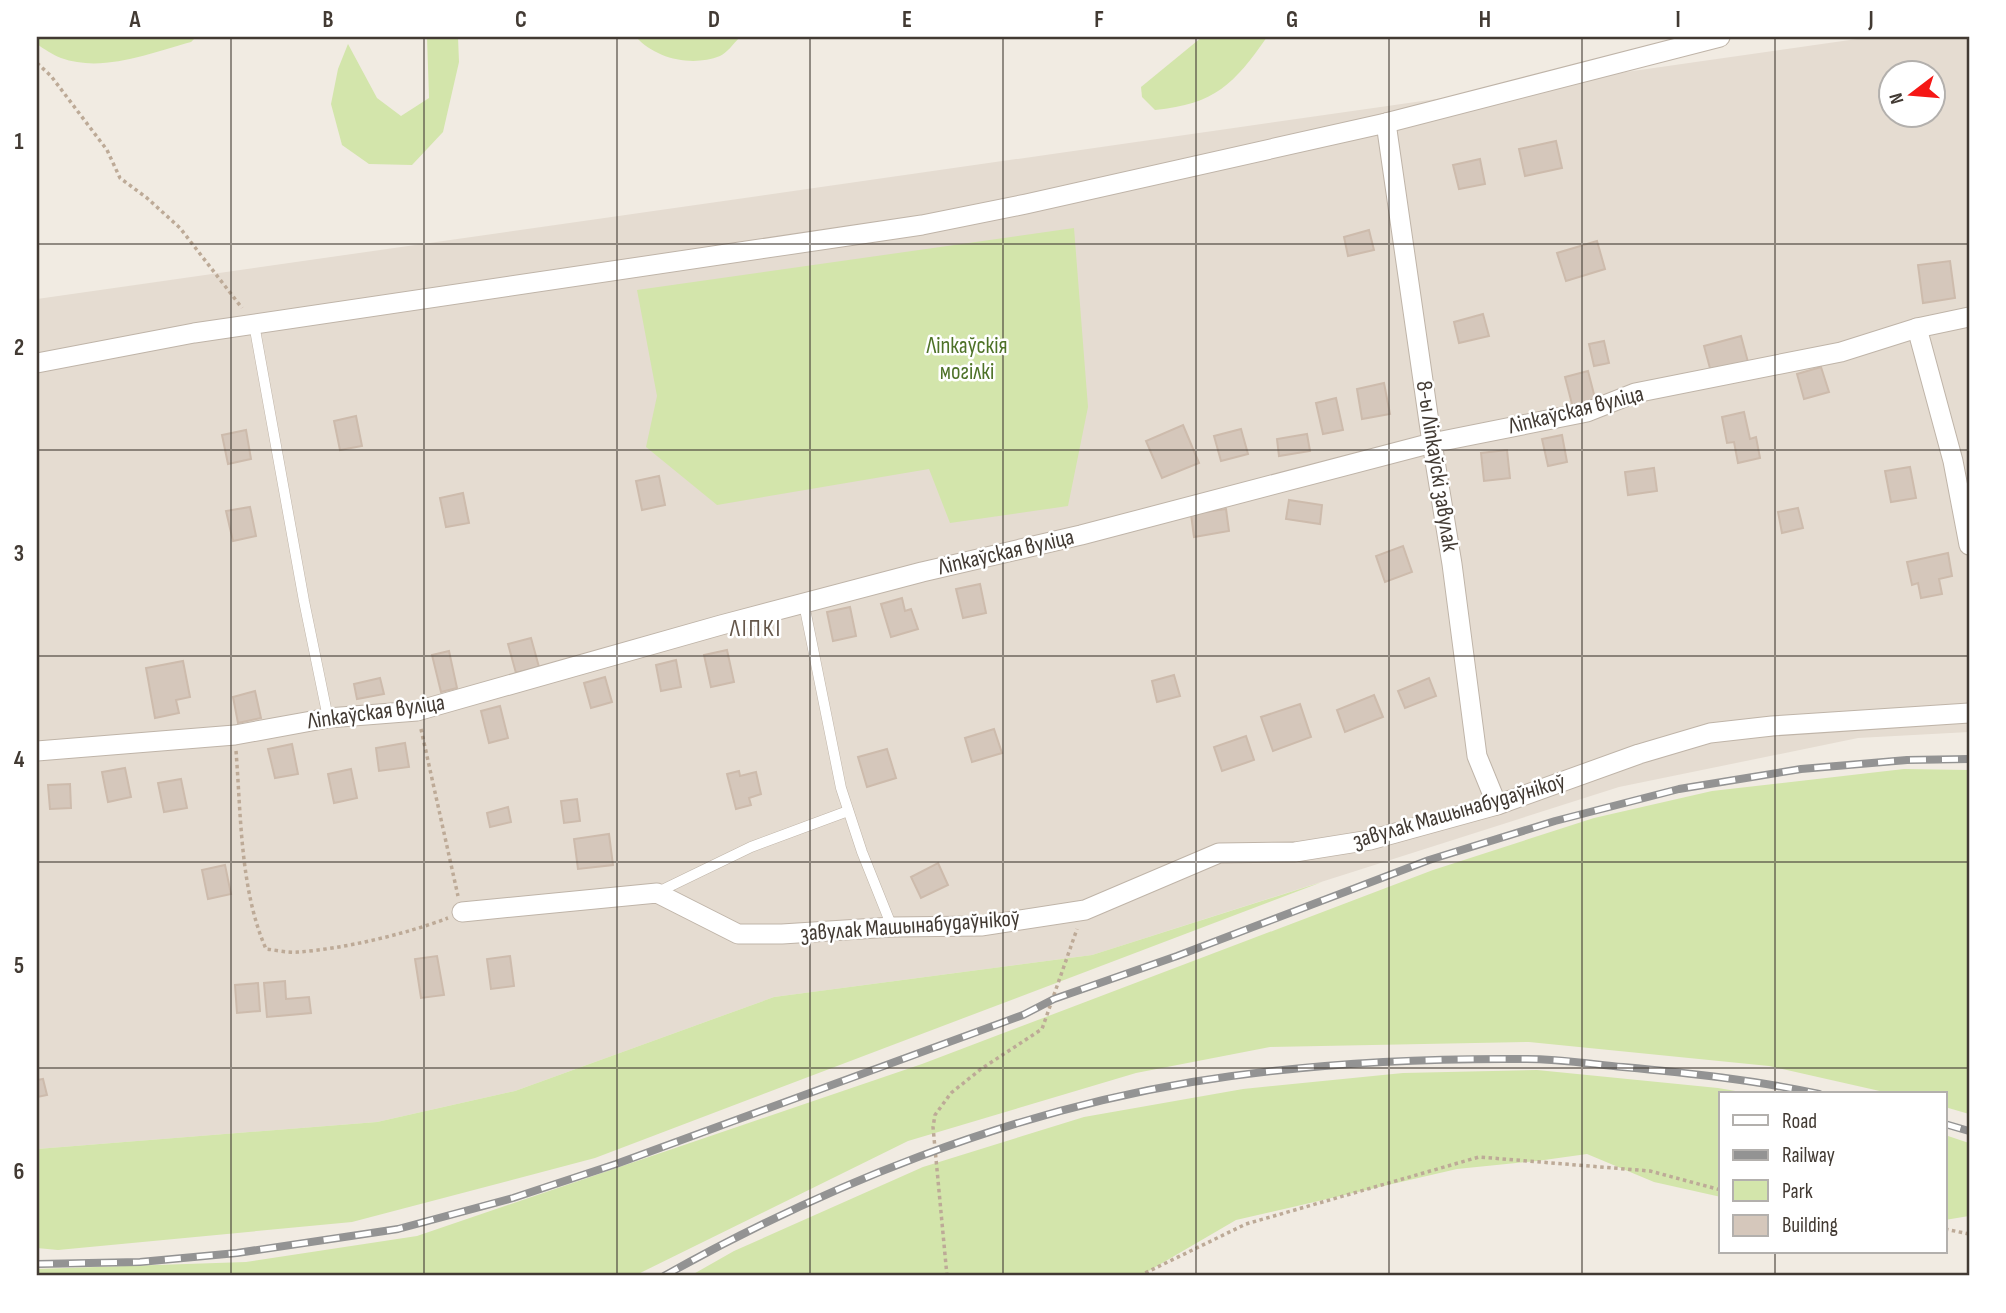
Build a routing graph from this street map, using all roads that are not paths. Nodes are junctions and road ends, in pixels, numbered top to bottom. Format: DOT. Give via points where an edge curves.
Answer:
graph roads {
  1 [pos="1720,37"];
  2 [pos="1386,123"];
  3 [pos="1969,317"];
  4 [pos="254,324"];
  5 [pos="1917,328"];
  6 [pos="37,363"];
  7 [pos="1432,443"];
  8 [pos="1969,545"];
  9 [pos="804,604"];
  10 [pos="1969,713"];
  11 [pos="328,718"];
  12 [pos="37,751"];
  13 [pos="1497,805"];
  14 [pos="848,811"];
  15 [pos="657,893"];
  16 [pos="461,912"];
  17 [pos="892,927"];
  1 -- 2 [label="street"];
  2 -- 4 [label="street" via="922,225"];
  2 -- 7 [label="street, 8-ы Ліпкаўскі завулак"];
  3 -- 5 [label="street, Ліпкаўская вуліца"];
  4 -- 6 [label="street"];
  4 -- 11 [label="lane"];
  5 -- 7 [label="street, Ліпкаўская вуліца" via="1841,352 1635,393 1587,412"];
  5 -- 8 [label="street" via="1953,461"];
  7 -- 9 [label="street, Ліпкаўская вуліца"];
  7 -- 13 [label="street, 8-ы Ліпкаўскі завулак" via="1477,756"];
  9 -- 11 [label="street, Ліпкаўская вуліца" via="417,711"];
  9 -- 14 [label="lane"];
  10 -- 13 [label="street, завулак Машынабудаўнікоў" via="1710,733"];
  11 -- 12 [label="street, Ліпкаўская вуліца" via="235,735"];
  13 -- 17 [label="street, завулак Машынабудаўнікоў" via="1370,840 1295,852 1219,853 1085,911 981,926"];
  14 -- 15 [label="lane" via="751,847"];
  14 -- 17 [label="lane"];
  15 -- 16 [label="street"];
  15 -- 17 [label="street, завулак Машынабудаўнікоў" via="738,934"];
}
